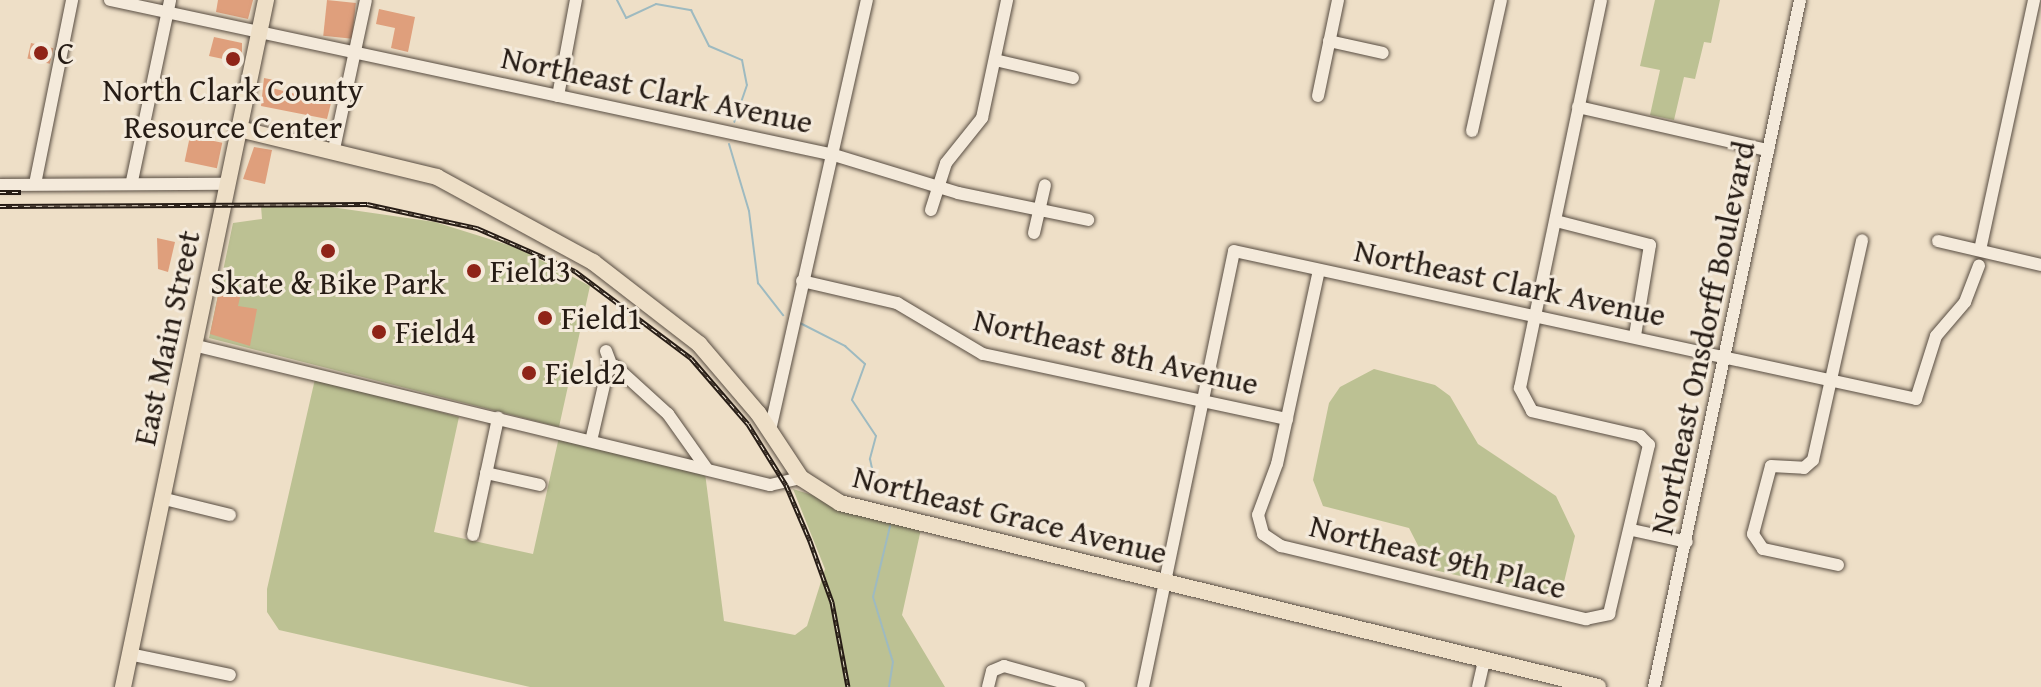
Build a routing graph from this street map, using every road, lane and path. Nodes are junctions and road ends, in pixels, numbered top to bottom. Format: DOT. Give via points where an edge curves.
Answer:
graph roads {
  1 [pos="72,0"];
  2 [pos="110,0"];
  3 [pos="170,0"];
  4 [pos="266,0"];
  5 [pos="366,0"];
  6 [pos="576,0"];
  7 [pos="867,0"];
  8 [pos="1007,0"];
  9 [pos="1338,0"];
  10 [pos="1501,0"];
  11 [pos="1601,0"];
  12 [pos="1800,0"];
  13 [pos="2035,9"];
  14 [pos="168,14"];
  15 [pos="260,33"];
  16 [pos="1329,41"];
  17 [pos="354,52"];
  18 [pos="1383,53"];
  19 [pos="995,60"];
  20 [pos="1073,78"];
  21 [pos="558,96"];
  22 [pos="1318,96"];
  23 [pos="1578,107"];
  24 [pos="239,129"];
  25 [pos="1472,131"];
  26 [pos="1763,148"];
  27 [pos="334,149"];
  28 [pos="834,155"];
  29 [pos="132,181"];
  30 [pos="35,184"];
  31 [pos="229,184"];
  32 [pos="0,185"];
  33 [pos="1045,185"];
  34 [pos="937,187"];
  35 [pos="931,210"];
  36 [pos="1040,210"];
  37 [pos="1088,220"];
  38 [pos="1556,221"];
  39 [pos="1034,233"];
  40 [pos="1862,240"];
  41 [pos="1938,241"];
  42 [pos="1980,250"];
  43 [pos="2041,265"];
  44 [pos="1979,266"];
  45 [pos="1319,270"];
  46 [pos="802,281"];
  47 [pos="1535,314"];
  48 [pos="1635,336"];
  49 [pos="193,345"];
  50 [pos="606,351"];
  51 [pos="1727,356"];
  52 [pos="612,367"];
  53 [pos="1830,378"];
  54 [pos="1202,401"];
  55 [pos="498,418"];
  56 [pos="1287,419"];
  57 [pos="770,430"];
  58 [pos="591,441"];
  59 [pos="707,469"];
  60 [pos="486,473"];
  61 [pos="801,478"];
  62 [pos="540,485"];
  63 [pos="161,498"];
  64 [pos="230,515"];
  65 [pos="1632,530"];
  66 [pos="473,535"];
  67 [pos="1687,542"];
  68 [pos="1838,565"];
  69 [pos="1165,583"];
  70 [pos="129,654"];
  71 [pos="1484,660"];
  72 [pos="230,675"];
  73 [pos="123,687"];
  74 [pos="988,687"];
  75 [pos="1079,687"];
  76 [pos="1143,687"];
  77 [pos="1478,687"];
  78 [pos="1598,687"];
  79 [pos="1654,687"];
  1 -- 30 [label="street"];
  2 -- 14 [label="street, Northeast Clark Avenue"];
  3 -- 14 [label="street"];
  4 -- 15 [label="main road, East Main Street"];
  5 -- 17 [label="street"];
  6 -- 21 [label="street"];
  7 -- 28 [label="street"];
  8 -- 19 [label="street"];
  9 -- 16 [label="street"];
  10 -- 25 [label="street"];
  11 -- 23 [label="street"];
  12 -- 26 [label="street, Northeast Onsdorff Boulevard"];
  13 -- 42 [label="street"];
  14 -- 15 [label="street, Northeast Clark Avenue"];
  14 -- 29 [label="street"];
  15 -- 17 [label="street, Northeast Clark Avenue"];
  15 -- 24 [label="main road, East Main Street"];
  16 -- 18 [label="street"];
  16 -- 22 [label="street"];
  17 -- 21 [label="street, Northeast Clark Avenue"];
  17 -- 27 [label="street"];
  19 -- 20 [label="street"];
  19 -- 34 [label="street" via="978,127 946,163"];
  21 -- 28 [label="street, Northeast Clark Avenue"];
  23 -- 26 [label="street"];
  23 -- 38 [label="street"];
  24 -- 27 [label="main road, Northeast Grace Avenue"];
  24 -- 31 [label="main road, East Main Street"];
  26 -- 51 [label="street, Northeast Onsdorff Boulevard"];
  27 -- 57 [label="main road, Northeast Grace Avenue" via="437,177 618,278 699,344"];
  28 -- 34 [label="street, Northeast Clark Avenue"];
  28 -- 46 [label="street"];
  29 -- 30 [label="street"];
  29 -- 31 [label="street"];
  30 -- 32 [label="street"];
  31 -- 49 [label="main road, East Main Street"];
  33 -- 36 [label="street"];
  34 -- 35 [label="street"];
  34 -- 36 [label="street, Northeast Clark Avenue"];
  36 -- 37 [label="street, Northeast Clark Avenue"];
  36 -- 39 [label="street"];
  38 -- 47 [label="street"];
  38 -- 48 [label="street" via="1650,245"];
  40 -- 53 [label="street"];
  41 -- 42 [label="street"];
  42 -- 43 [label="street"];
  44 -- 53 [label="street, Northeast Clark Avenue" via="1965,302 1936,336 1916,399"];
  45 -- 47 [label="street, Northeast Clark Avenue"];
  45 -- 54 [label="street, Northeast Clark Avenue" via="1234,251"];
  45 -- 56 [label="street"];
  46 -- 54 [label="street, Northeast 8th Avenue" via="897,303 983,354"];
  46 -- 57 [label="street"];
  47 -- 48 [label="street, Northeast Clark Avenue"];
  47 -- 65 [label="street" via="1521,382 1523,402 1539,414 1647,441"];
  48 -- 51 [label="street, Northeast Clark Avenue"];
  49 -- 55 [label="street"];
  49 -- 63 [label="main road, East Main Street"];
  50 -- 52 [label="street"];
  51 -- 53 [label="street, Northeast Clark Avenue"];
  51 -- 67 [label="street, Northeast Onsdorff Boulevard"];
  52 -- 58 [label="street"];
  52 -- 59 [label="street" via="668,414"];
  53 -- 68 [label="street" via="1808,467 1771,466 1755,543"];
  54 -- 56 [label="street, Northeast 8th Avenue"];
  54 -- 69 [label="street"];
  55 -- 58 [label="street"];
  55 -- 60 [label="street"];
  56 -- 65 [label="street, Northeast 9th Place" via="1258,515 1263,534 1291,548 1586,619 1605,617 1615,605"];
  57 -- 61 [label="main road, Northeast Grace Avenue"];
  58 -- 59 [label="street"];
  59 -- 61 [label="street" via="770,485"];
  60 -- 62 [label="street"];
  60 -- 66 [label="street"];
  61 -- 69 [label="main road, Northeast Grace Avenue" via="840,503"];
  63 -- 64 [label="street"];
  63 -- 70 [label="main road, East Main Street"];
  65 -- 67 [label="street"];
  67 -- 79 [label="street, Northeast Onsdorff Boulevard"];
  69 -- 71 [label="main road, Northeast Grace Avenue"];
  69 -- 76 [label="street"];
  70 -- 72 [label="street"];
  70 -- 73 [label="main road, East Main Street"];
  71 -- 77 [label="street"];
  71 -- 78 [label="main road, Northeast Grace Avenue"];
  74 -- 75 [label="street" via="992,671 1004,666"];
}
